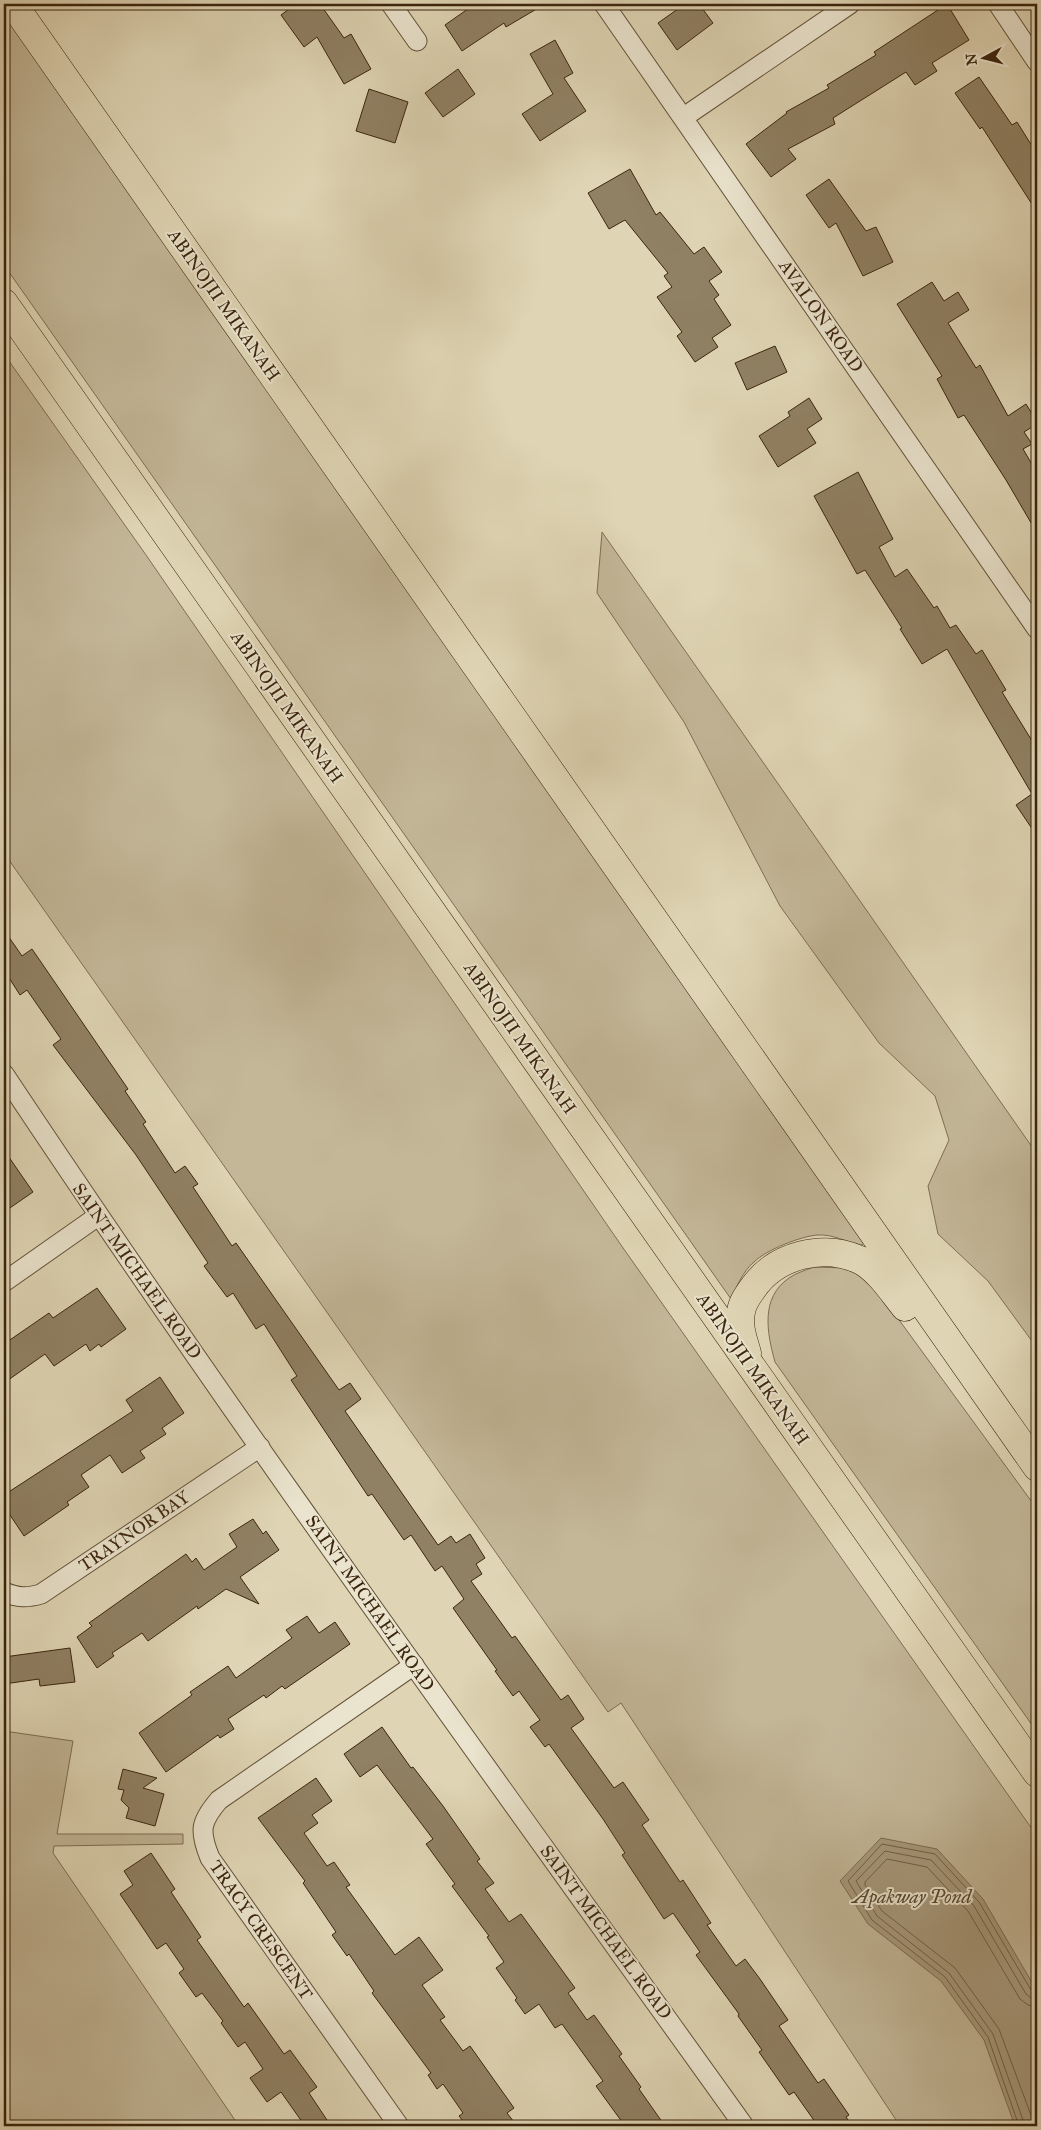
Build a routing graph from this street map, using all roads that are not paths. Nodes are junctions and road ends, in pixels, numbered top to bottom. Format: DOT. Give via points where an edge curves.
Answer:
graph roads {
  1 [pos="13,4"];
  2 [pos="391,4"];
  3 [pos="604,4"];
  4 [pos="850,4"];
  5 [pos="998,4"];
  6 [pos="417,41"];
  7 [pos="1037,62"];
  8 [pos="684,117"];
  9 [pos="4,303"];
  10 [pos="1037,629"];
  11 [pos="4,1074"];
  12 [pos="98,1216"];
  13 [pos="4,1282"];
  14 [pos="751,1366"];
  15 [pos="260,1447"];
  16 [pos="1037,1467"];
  17 [pos="1037,1481"];
  18 [pos="4,1592"];
  19 [pos="414,1665"];
  20 [pos="1037,1773"];
  21 [pos="399,2126"];
  22 [pos="744,2126"];
  1 -- 16 [label="main road, ABINOJII MIKANAH"];
  2 -- 6 [label="street"];
  3 -- 8 [label="street, AVALON ROAD"];
  4 -- 8 [label="street"];
  5 -- 7 [label="street"];
  8 -- 10 [label="street, AVALON ROAD"];
  9 -- 14 [label="main road, ABINOJII MIKANAH"];
  11 -- 12 [label="street, SAINT MICHAEL ROAD"];
  12 -- 13 [label="street"];
  12 -- 15 [label="street, SAINT MICHAEL ROAD"];
  14 -- 17 [label="main road" via="740,1332 741,1311 758,1280 790,1259 822,1251 860,1260 880,1276 993,1430"];
  14 -- 20 [label="main road, ABINOJII MIKANAH"];
  15 -- 18 [label="street, TRAYNOR BAY" via="41,1594 28,1598"];
  15 -- 19 [label="street, SAINT MICHAEL ROAD"];
  19 -- 21 [label="street, TRACY CRESCENT" via="219,1800 206,1815 202,1830 210,1858"];
  19 -- 22 [label="street, SAINT MICHAEL ROAD"];
}
